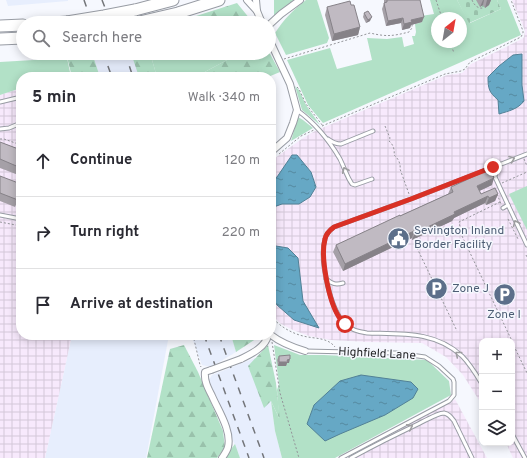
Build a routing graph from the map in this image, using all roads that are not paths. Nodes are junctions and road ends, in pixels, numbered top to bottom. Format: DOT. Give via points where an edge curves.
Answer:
graph roads {
  1 [pos="173,0"];
  2 [pos="219,0"];
  3 [pos="247,0"];
  4 [pos="256,0"];
  5 [pos="300,0"];
  6 [pos="257,11"];
  7 [pos="101,16"];
  8 [pos="165,16"];
  9 [pos="259,16"];
  10 [pos="276,19"];
  11 [pos="16,24"];
  12 [pos="0,26"];
  13 [pos="16,38"];
  14 [pos="0,39"];
  15 [pos="276,54"];
  16 [pos="16,98"];
  17 [pos="0,102"];
  18 [pos="297,110"];
  19 [pos="0,123"];
  20 [pos="16,125"];
  21 [pos="1,129"];
  22 [pos="373,131"];
  23 [pos="326,138"];
  24 [pos="276,148"];
  25 [pos="527,154"];
  26 [pos="498,165"];
  27 [pos="372,179"];
  28 [pos="508,205"];
  29 [pos="503,208"];
  30 [pos="0,215"];
  31 [pos="16,218"];
  32 [pos="527,245"];
  33 [pos="326,279"];
  34 [pos="343,283"];
  35 [pos="276,339"];
  36 [pos="266,340"];
  37 [pos="305,351"];
  38 [pos="479,379"];
  39 [pos="515,440"];
  40 [pos="222,458"];
  41 [pos="341,458"];
  42 [pos="351,458"];
  43 [pos="472,458"];
  44 [pos="525,458"];
  1 -- 7 [label="highway, bridge"];
  2 -- 8 [label="highway"];
  3 -- 6 [label="street"];
  4 -- 6 [label="street"];
  5 -- 10 [label="street"];
  6 -- 9 [label="street"];
  11 -- 12 [label="highway"];
  13 -- 14 [label="highway"];
  15 -- 18 [label="street" via="290,84"];
  16 -- 17 [label="lane"];
  18 -- 23 [label="lane"];
  18 -- 24 [label="street" via="287,138"];
  19 -- 21 [label="lane"];
  20 -- 21 [label="lane"];
  22 -- 23 [label="lane" via="341,144 333,143"];
  27 -- 23 [label="lane, one-way" via="352,184"];
  26 -- 25 [label="lane, one-way"];
  26 -- 28 [label="lane" via="495,177"];
  26 -- 33 [label="lane" via="334,227 325,238 323,257"];
  28 -- 29 [label="lane"];
  32 -- 28 [label="lane, one-way"];
  30 -- 31 [label="lane"];
  33 -- 34 [label="lane" via="336,285"];
  38 -- 33 [label="lane, one-way" via="462,356 438,340 426,336 367,333 352,329 345,324 334,308"];
  35 -- 37 [label="street, Highfield Lane"];
  36 -- 40 [label="street, bridge" via="253,353 208,371 205,376 229,438 228,448"];
  37 -- 41 [label="lane, Highfield Lane" via="396,353 424,357 453,379 454,395 449,401"];
  39 -- 44 [label="lane"];
  42 -- 43 [label="lane, one-way" via="381,441 445,413 454,421"];
}
